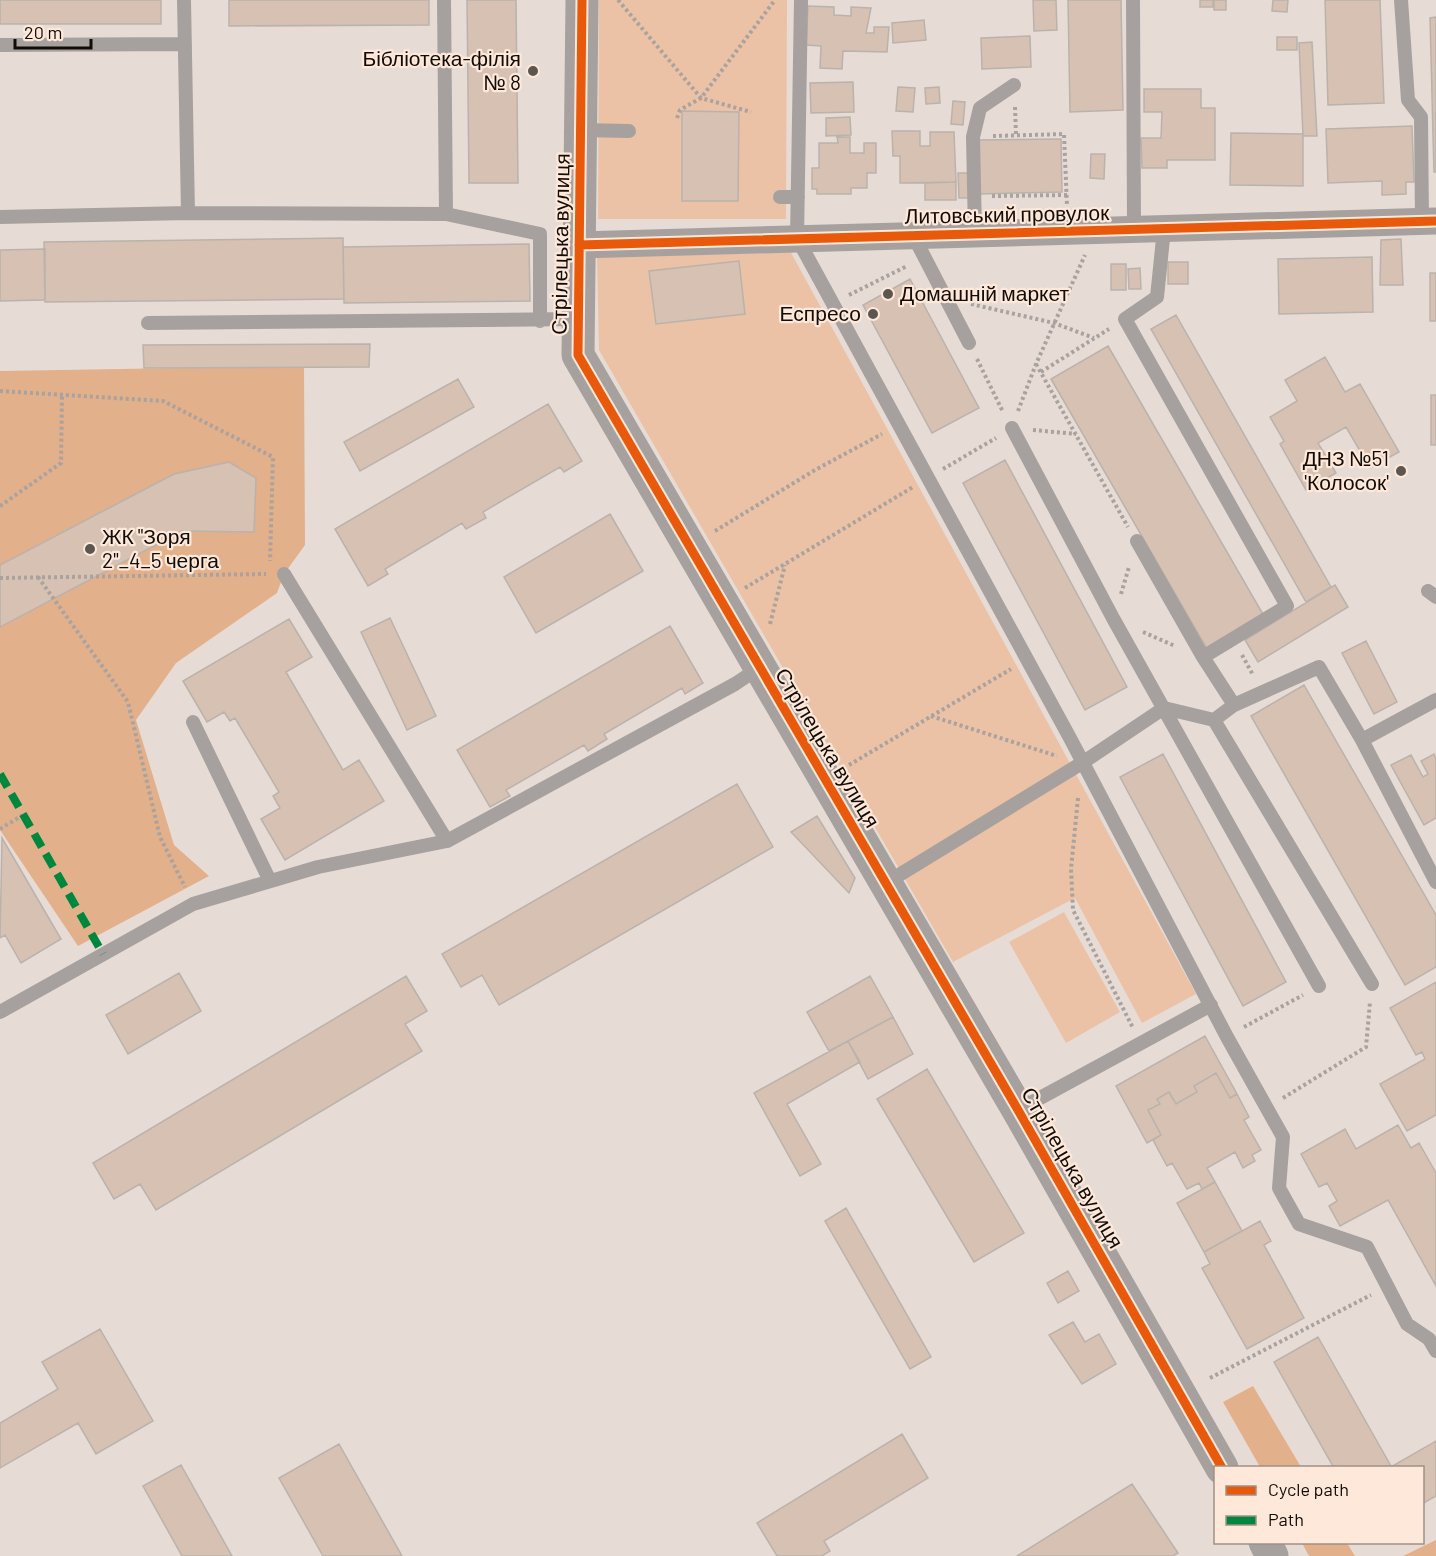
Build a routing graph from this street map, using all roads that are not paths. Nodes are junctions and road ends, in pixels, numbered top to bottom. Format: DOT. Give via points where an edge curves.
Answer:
graph roads {
  1 [pos="184,0"];
  2 [pos="444,0"];
  3 [pos="582,0"];
  4 [pos="801,0"];
  5 [pos="1132,0"];
  6 [pos="1401,0"];
  7 [pos="185,44"];
  8 [pos="0,45"];
  9 [pos="1014,85"];
  10 [pos="580,130"];
  11 [pos="629,130"];
  12 [pos="780,197"];
  13 [pos="798,197"];
  14 [pos="188,213"];
  15 [pos="446,214"];
  16 [pos="0,217"];
  17 [pos="1429,222"];
  18 [pos="1134,229"];
  19 [pos="1164,229"];
  20 [pos="975,233"];
  21 [pos="797,238"];
  22 [pos="579,245"];
  23 [pos="918,246"];
  24 [pos="578,320"];
  25 [pos="540,321"];
  26 [pos="148,322"];
  27 [pos="969,343"];
  28 [pos="1012,428"];
  29 [pos="1137,541"];
  30 [pos="284,574"];
  31 [pos="1203,657"];
  32 [pos="759,668"];
  33 [pos="1436,700"];
  34 [pos="1234,705"];
  35 [pos="1164,708"];
  36 [pos="1214,720"];
  37 [pos="193,722"];
  38 [pos="1362,740"];
  39 [pos="1082,764"];
  40 [pos="447,842"];
  41 [pos="270,881"];
  42 [pos="1436,882"];
  43 [pos="886,884"];
  44 [pos="1372,984"];
  45 [pos="1319,986"];
  46 [pos="1211,1005"];
  47 [pos="0,1012"];
  48 [pos="1018,1110"];
  49 [pos="1436,1351"];
  50 [pos="1221,1466"];
  1 -- 7 [label="lane"];
  2 -- 15 [label="lane"];
  3 -- 10 [label="street, Стрілецька вулиця"];
  4 -- 13 [label="lane"];
  5 -- 18 [label="lane"];
  6 -- 17 [label="lane" via="1408,100 1421,117"];
  7 -- 8 [label="lane"];
  7 -- 14 [label="lane"];
  9 -- 20 [label="lane" via="980,108 973,137"];
  10 -- 11 [label="lane"];
  10 -- 22 [label="street, Стрілецька вулиця"];
  12 -- 13 [label="lane"];
  13 -- 21 [label="lane"];
  14 -- 15 [label="lane"];
  14 -- 16 [label="lane"];
  15 -- 25 [label="lane" via="540,234"];
  17 -- 19 [label="street, Литовський провулок"];
  18 -- 19 [label="street, Литовський провулок"];
  18 -- 20 [label="street, Литовський провулок"];
  19 -- 31 [label="lane" via="1156,297 1125,319 1287,606"];
  20 -- 23 [label="street, Литовський провулок"];
  21 -- 22 [label="street, Литовський провулок"];
  21 -- 23 [label="street, Литовський провулок"];
  21 -- 39 [label="lane"];
  22 -- 24 [label="street, Стрілецька вулиця"];
  23 -- 27 [label="lane"];
  24 -- 25 [label="lane"];
  24 -- 32 [label="street, Стрілецька вулиця" via="578,355"];
  25 -- 26 [label="lane"];
  28 -- 35 [label="lane"];
  29 -- 31 [label="lane"];
  30 -- 40 [label="lane"];
  31 -- 34 [label="lane"];
  32 -- 40 [label="lane"];
  32 -- 43 [label="street, Стрілецька вулиця"];
  33 -- 38 [label="lane"];
  34 -- 36 [label="lane"];
  34 -- 38 [label="lane" via="1319,667"];
  35 -- 36 [label="lane"];
  35 -- 39 [label="lane"];
  35 -- 45 [label="lane"];
  36 -- 44 [label="lane"];
  37 -- 41 [label="lane"];
  38 -- 42 [label="lane"];
  39 -- 43 [label="lane"];
  39 -- 46 [label="lane"];
  40 -- 41 [label="lane" via="318,867"];
  41 -- 47 [label="lane" via="193,904"];
  43 -- 48 [label="street, Стрілецька вулиця"];
  46 -- 48 [label="lane"];
  46 -- 49 [label="lane" via="1283,1137 1279,1188 1299,1224 1367,1247 1407,1324 1429,1339"];
  48 -- 50 [label="street, Стрілецька вулиця"];
}
